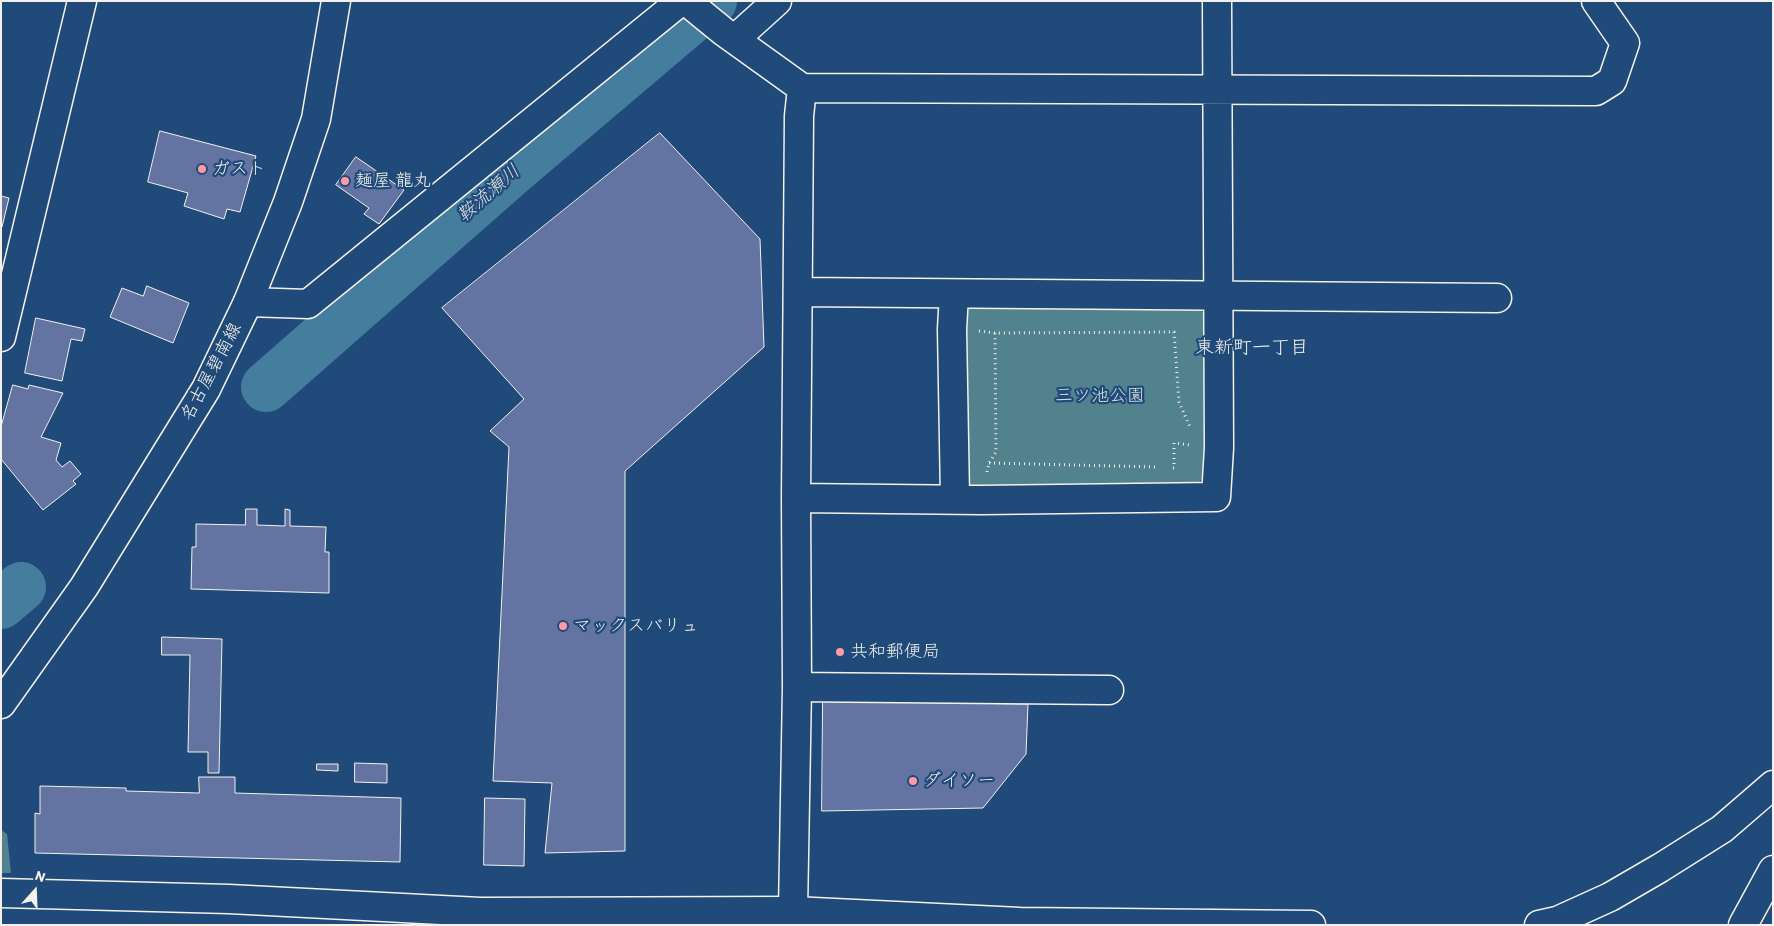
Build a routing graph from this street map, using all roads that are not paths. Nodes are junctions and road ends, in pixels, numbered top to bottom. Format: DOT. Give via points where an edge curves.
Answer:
graph roads {
  1 [pos="82,1"];
  2 [pos="336,1"];
  3 [pos="777,1"];
  4 [pos="1217,1"];
  5 [pos="1596,1"];
  6 [pos="686,2"];
  7 [pos="729,35"];
  8 [pos="802,88"];
  9 [pos="1216,91"];
  10 [pos="799,292"];
  11 [pos="954,294"];
  12 [pos="1218,295"];
  13 [pos="1497,298"];
  14 [pos="248,302"];
  15 [pos="1,337"];
  16 [pos="796,498"];
  17 [pos="955,498"];
  18 [pos="797,687"];
  19 [pos="1109,690"];
  20 [pos="1,704"];
  21 [pos="1773,785"];
  22 [pos="1773,870"];
  23 [pos="1,893"];
  24 [pos="793,911"];
  25 [pos="480,918"];
  26 [pos="1311,925"];
  27 [pos="1539,925"];
  28 [pos="1742,925"];
  1 -- 15 [label="street"];
  2 -- 14 [label="street, 名古屋碧南線" via="316,119 288,202"];
  3 -- 7 [label="street"];
  4 -- 9 [label="street"];
  5 -- 9 [label="street" via="1625,43 1612,81 1596,91"];
  6 -- 7 [label="street"];
  6 -- 14 [label="street" via="308,304"];
  7 -- 8 [label="street"];
  8 -- 9 [label="street"];
  8 -- 10 [label="street" via="799,116"];
  9 -- 12 [label="street"];
  10 -- 11 [label="street"];
  10 -- 16 [label="street"];
  11 -- 12 [label="street"];
  11 -- 17 [label="street"];
  12 -- 13 [label="street"];
  12 -- 17 [label="street" via="1213,447 1216,497"];
  14 -- 20 [label="street, 名古屋碧南線" via="206,389 89,579"];
  16 -- 17 [label="street"];
  16 -- 18 [label="street"];
  18 -- 19 [label="street"];
  18 -- 24 [label="street"];
  21 -- 27 [label="street" via="1722,829 1660,868 1610,897 1557,921"];
  22 -- 28 [label="street"];
  23 -- 25 [label="street" via="229,899"];
  24 -- 25 [label="street"];
  24 -- 26 [label="street" via="1020,922"];
}
